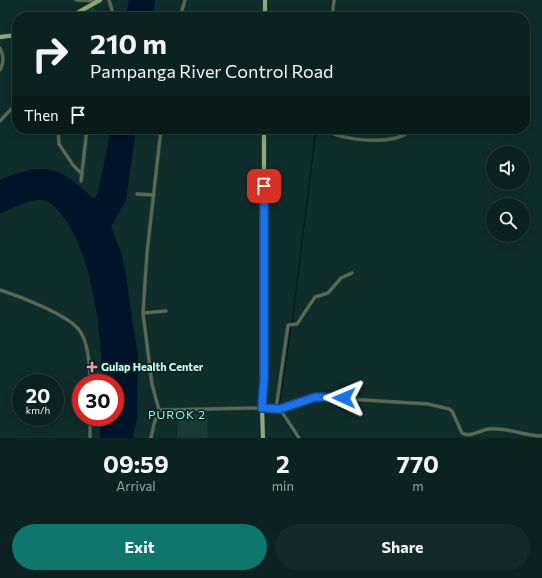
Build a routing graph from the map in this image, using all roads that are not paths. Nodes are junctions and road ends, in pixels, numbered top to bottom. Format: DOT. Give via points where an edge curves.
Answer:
graph roads {
  1 [pos="76,0"];
  2 [pos="109,0"];
  3 [pos="185,0"];
  4 [pos="265,0"];
  5 [pos="334,0"];
  6 [pos="99,1"];
  7 [pos="79,12"];
  8 [pos="113,12"];
  9 [pos="181,12"];
  10 [pos="265,12"];
  11 [pos="333,12"];
  12 [pos="12,36"];
  13 [pos="0,37"];
  14 [pos="0,48"];
  15 [pos="0,70"];
  16 [pos="12,108"];
  17 [pos="0,121"];
  18 [pos="58,134"];
  19 [pos="87,134"];
  20 [pos="160,134"];
  21 [pos="264,134"];
  22 [pos="334,134"];
  23 [pos="406,134"];
  24 [pos="82,174"];
  25 [pos="81,182"];
  26 [pos="136,194"];
  27 [pos="154,195"];
  28 [pos="352,273"];
  29 [pos="0,290"];
  30 [pos="166,312"];
  31 [pos="143,313"];
  32 [pos="89,374"];
  33 [pos="262,408"];
  34 [pos="278,409"];
  35 [pos="159,410"];
  36 [pos="90,426"];
  37 [pos="542,436"];
  38 [pos="263,437"];
  39 [pos="90,438"];
  40 [pos="151,438"];
  41 [pos="299,438"];
  1 -- 6 [label="street"];
  2 -- 8 [label="street"];
  3 -- 9 [label="street"];
  4 -- 10 [label="main road"];
  5 -- 11 [label="street"];
  6 -- 7 [label="main road"];
  12 -- 13 [label="main road"];
  14 -- 15 [label="street" via="4,62"];
  16 -- 17 [label="street"];
  18 -- 24 [label="street" via="59,144"];
  19 -- 24 [label="street"];
  20 -- 27 [label="street"];
  21 -- 33 [label="main road"];
  22 -- 23 [label="street" via="383,140"];
  24 -- 25 [label="street"];
  26 -- 27 [label="street"];
  27 -- 31 [label="street"];
  28 -- 34 [label="street" via="341,278 328,293 314,297 297,324 288,325"];
  29 -- 32 [label="street" via="52,311 79,330 87,350"];
  30 -- 31 [label="street"];
  31 -- 35 [label="street" via="153,388"];
  33 -- 34 [label="street"];
  33 -- 35 [label="street"];
  33 -- 38 [label="main road"];
  34 -- 37 [label="street" via="316,397 428,404 449,408 465,435 489,429"];
  34 -- 41 [label="street"];
  35 -- 40 [label="street"];
  36 -- 39 [label="street"];
}
